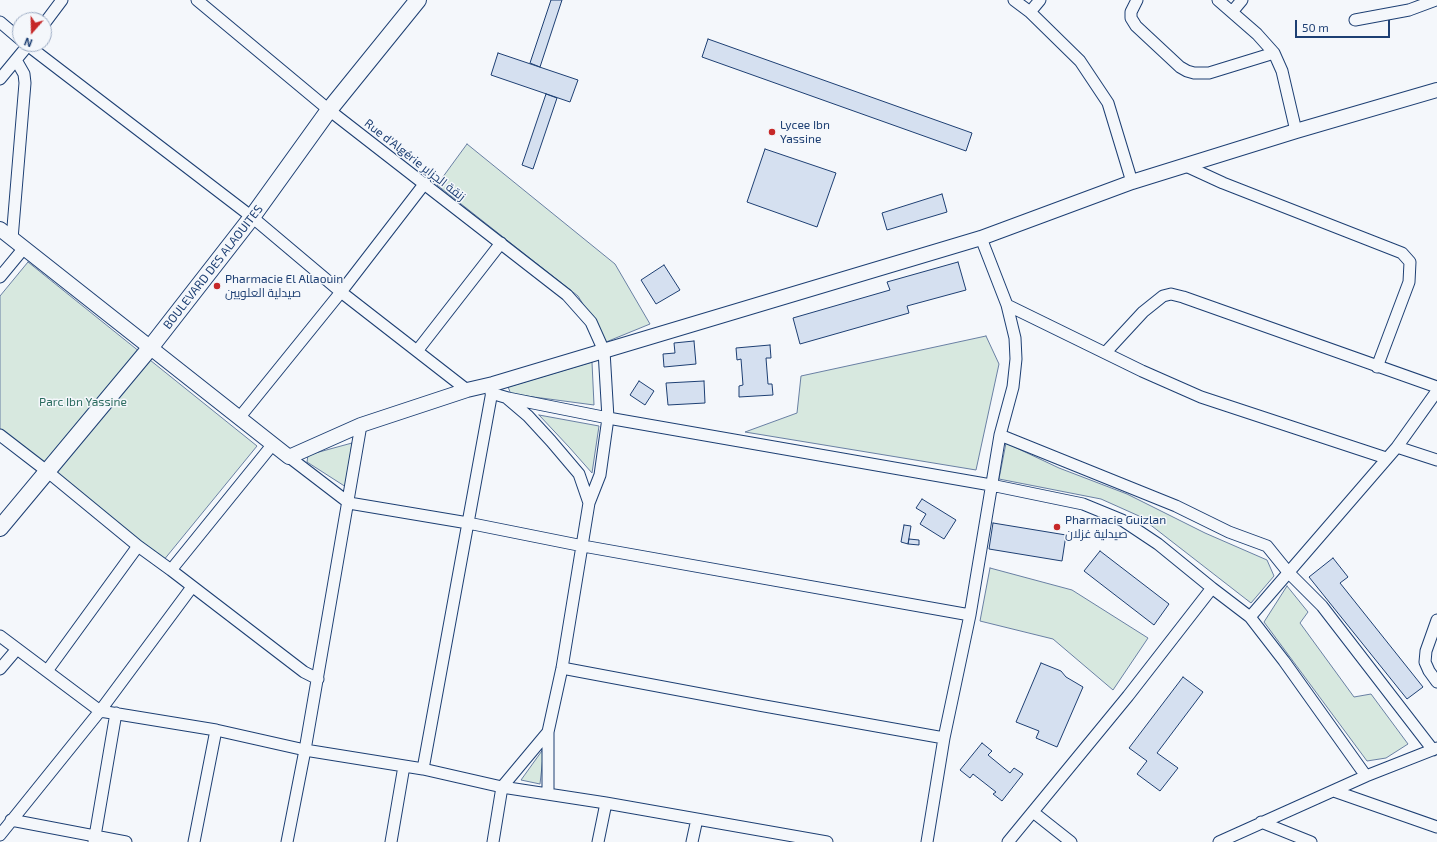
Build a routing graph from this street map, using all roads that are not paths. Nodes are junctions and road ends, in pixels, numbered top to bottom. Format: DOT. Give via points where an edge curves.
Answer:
graph roads {
  1 [pos="62,0"];
  2 [pos="197,0"];
  3 [pos="418,0"];
  4 [pos="1014,0"];
  5 [pos="1040,0"];
  6 [pos="1137,0"];
  7 [pos="1218,0"];
  8 [pos="1242,0"];
  9 [pos="1436,0"];
  10 [pos="1030,12"];
  11 [pos="1232,12"];
  12 [pos="52,13"];
  13 [pos="1354,20"];
  14 [pos="0,22"];
  15 [pos="12,32"];
  16 [pos="21,52"];
  17 [pos="38,52"];
  18 [pos="1274,53"];
  19 [pos="16,60"];
  20 [pos="0,79"];
  21 [pos="1437,90"];
  22 [pos="329,110"];
  23 [pos="1296,130"];
  24 [pos="1186,166"];
  25 [pos="1132,182"];
  26 [pos="424,183"];
  27 [pos="252,217"];
  28 [pos="0,229"];
  29 [pos="981,238"];
  30 [pos="12,239"];
  31 [pos="501,243"];
  32 [pos="24,248"];
  33 [pos="0,277"];
  34 [pos="341,292"];
  35 [pos="1007,305"];
  36 [pos="150,348"];
  37 [pos="604,350"];
  38 [pos="417,351"];
  39 [pos="1106,352"];
  40 [pos="1377,366"];
  41 [pos="1437,387"];
  42 [pos="492,389"];
  43 [pos="467,390"];
  44 [pos="1437,391"];
  45 [pos="508,398"];
  46 [pos="239,418"];
  47 [pos="608,418"];
  48 [pos="361,425"];
  49 [pos="1000,434"];
  50 [pos="0,435"];
  51 [pos="273,444"];
  52 [pos="1397,447"];
  53 [pos="289,457"];
  54 [pos="1386,458"];
  55 [pos="1437,460"];
  56 [pos="48,472"];
  57 [pos="991,485"];
  58 [pos="349,503"];
  59 [pos="589,503"];
  60 [pos="468,522"];
  61 [pos="0,528"];
  62 [pos="138,546"];
  63 [pos="583,546"];
  64 [pos="171,570"];
  65 [pos="1288,572"];
  66 [pos="192,587"];
  67 [pos="1212,588"];
  68 [pos="970,614"];
  69 [pos="1250,617"];
  70 [pos="1437,620"];
  71 [pos="0,636"];
  72 [pos="17,648"];
  73 [pos="562,668"];
  74 [pos="0,669"];
  75 [pos="47,671"];
  76 [pos="318,679"];
  77 [pos="1437,682"];
  78 [pos="100,710"];
  79 [pos="116,713"];
  80 [pos="216,730"];
  81 [pos="548,732"];
  82 [pos="944,738"];
  83 [pos="1435,749"];
  84 [pos="305,750"];
  85 [pos="404,766"];
  86 [pos="423,769"];
  87 [pos="1366,776"];
  88 [pos="502,787"];
  89 [pos="1334,791"];
  90 [pos="548,793"];
  91 [pos="606,803"];
  92 [pos="1033,812"];
  93 [pos="697,819"];
  94 [pos="11,820"];
  95 [pos="1261,822"];
  96 [pos="1437,827"];
  97 [pos="3,837"];
  98 [pos="94,839"];
  99 [pos="126,842"];
  100 [pos="194,842"];
  101 [pos="287,842"];
  102 [pos="391,842"];
  103 [pos="492,842"];
  104 [pos="598,842"];
  105 [pos="692,842"];
  106 [pos="828,842"];
  107 [pos="927,842"];
  108 [pos="1008,842"];
  109 [pos="1071,842"];
  110 [pos="1219,842"];
  111 [pos="1311,842"];
  1 -- 12 [label="street"];
  2 -- 22 [label="street, Rue d'Algérie زنقة الجزاير"];
  3 -- 22 [label="main road, BOULEVARD DES ALAOUITES"];
  4 -- 10 [label="street"];
  5 -- 10 [label="street"];
  6 -- 18 [label="street" via="1131,12 1131,18 1136,26 1180,67 1194,74 1208,73"];
  7 -- 11 [label="street"];
  8 -- 11 [label="street"];
  9 -- 13 [label="street" via="1409,10"];
  10 -- 25 [label="street" via="1080,61 1108,103"];
  11 -- 18 [label="street"];
  14 -- 15 [label="street"];
  16 -- 19 [label="street"];
  17 -- 27 [label="street"];
  18 -- 23 [label="street" via="1284,78"];
  19 -- 20 [label="street"];
  19 -- 30 [label="street" via="24,74 25,83"];
  21 -- 23 [label="street"];
  22 -- 26 [label="street, Rue d'Algérie زنقة الجزاير"];
  22 -- 27 [label="main road, BOULEVARD DES ALAOUITES"];
  23 -- 24 [label="street"];
  24 -- 25 [label="street"];
  24 -- 40 [label="street" via="1402,253 1410,262 1409,282"];
  25 -- 29 [label="street"];
  26 -- 31 [label="street, Rue d'Algérie زنقة الجزاير"];
  26 -- 34 [label="street"];
  27 -- 34 [label="street"];
  27 -- 36 [label="main road, BOULEVARD DES ALAOUITES"];
  28 -- 30 [label="street"];
  29 -- 35 [label="street"];
  29 -- 37 [label="street"];
  30 -- 32 [label="street"];
  31 -- 37 [label="street, Rue d'Algérie زنقة الجزاير" via="568,296 591,322"];
  31 -- 38 [label="street"];
  32 -- 33 [label="street"];
  32 -- 36 [label="street"];
  34 -- 38 [label="street"];
  34 -- 46 [label="street"];
  35 -- 39 [label="street"];
  35 -- 49 [label="street" via="1015,338 1016,359 1013,387"];
  36 -- 46 [label="street"];
  36 -- 56 [label="main road, BOULEVARD DES ALAOUITES"];
  37 -- 42 [label="street"];
  37 -- 47 [label="street, Rue d'Algérie زنقة الجزاير"];
  38 -- 43 [label="street"];
  39 -- 40 [label="street" via="1143,312 1163,296 1170,294"];
  39 -- 54 [label="street" via="1201,397"];
  40 -- 41 [label="street"];
  42 -- 43 [label="street"];
  42 -- 45 [label="street"];
  42 -- 60 [label="street"];
  43 -- 48 [label="street"];
  44 -- 52 [label="street"];
  45 -- 47 [label="street"];
  45 -- 59 [label="street" via="528,416 579,474"];
  46 -- 51 [label="street"];
  47 -- 57 [label="street"];
  47 -- 59 [label="street, Rue d'Algérie زنقة الجزاير" via="600,475"];
  48 -- 53 [label="street"];
  48 -- 58 [label="street"];
  49 -- 57 [label="street"];
  49 -- 65 [label="street" via="1267,546"];
  50 -- 56 [label="street"];
  51 -- 53 [label="street"];
  51 -- 64 [label="street"];
  52 -- 54 [label="street"];
  52 -- 55 [label="street"];
  53 -- 58 [label="street"];
  54 -- 65 [label="street"];
  56 -- 61 [label="main road, BOULEVARD DES ALAOUITES"];
  56 -- 62 [label="street"];
  57 -- 67 [label="street" via="1083,504 1122,520 1158,544"];
  57 -- 68 [label="street"];
  58 -- 60 [label="street"];
  58 -- 76 [label="street"];
  59 -- 63 [label="street"];
  60 -- 63 [label="street"];
  60 -- 86 [label="street"];
  62 -- 64 [label="street"];
  62 -- 75 [label="street"];
  63 -- 68 [label="street"];
  63 -- 73 [label="street"];
  64 -- 66 [label="street"];
  65 -- 69 [label="street"];
  65 -- 83 [label="street" via="1322,606"];
  66 -- 76 [label="street" via="304,672"];
  66 -- 78 [label="street"];
  67 -- 69 [label="street"];
  67 -- 92 [label="street"];
  68 -- 82 [label="street"];
  69 -- 87 [label="street"];
  70 -- 77 [label="street" via="1426,651 1425,662"];
  71 -- 72 [label="street"];
  72 -- 74 [label="street"];
  72 -- 75 [label="street"];
  73 -- 81 [label="street"];
  73 -- 82 [label="street"];
  75 -- 78 [label="street"];
  76 -- 84 [label="street"];
  78 -- 79 [label="street"];
  78 -- 94 [label="street"];
  79 -- 80 [label="street"];
  79 -- 98 [label="street"];
  80 -- 84 [label="street"];
  80 -- 100 [label="street"];
  81 -- 88 [label="street"];
  81 -- 90 [label="street"];
  82 -- 107 [label="street"];
  83 -- 87 [label="street"];
  84 -- 85 [label="street"];
  84 -- 101 [label="street"];
  85 -- 86 [label="street"];
  85 -- 102 [label="street"];
  86 -- 88 [label="street"];
  87 -- 89 [label="street"];
  88 -- 90 [label="street"];
  88 -- 103 [label="street"];
  89 -- 95 [label="street"];
  89 -- 96 [label="street"];
  90 -- 91 [label="street"];
  91 -- 93 [label="street"];
  91 -- 104 [label="street"];
  92 -- 108 [label="street"];
  92 -- 109 [label="street"];
  93 -- 105 [label="street"];
  93 -- 106 [label="street"];
  94 -- 97 [label="street"];
  94 -- 98 [label="street"];
  95 -- 110 [label="street"];
  95 -- 111 [label="street"];
  98 -- 99 [label="street"];
}
